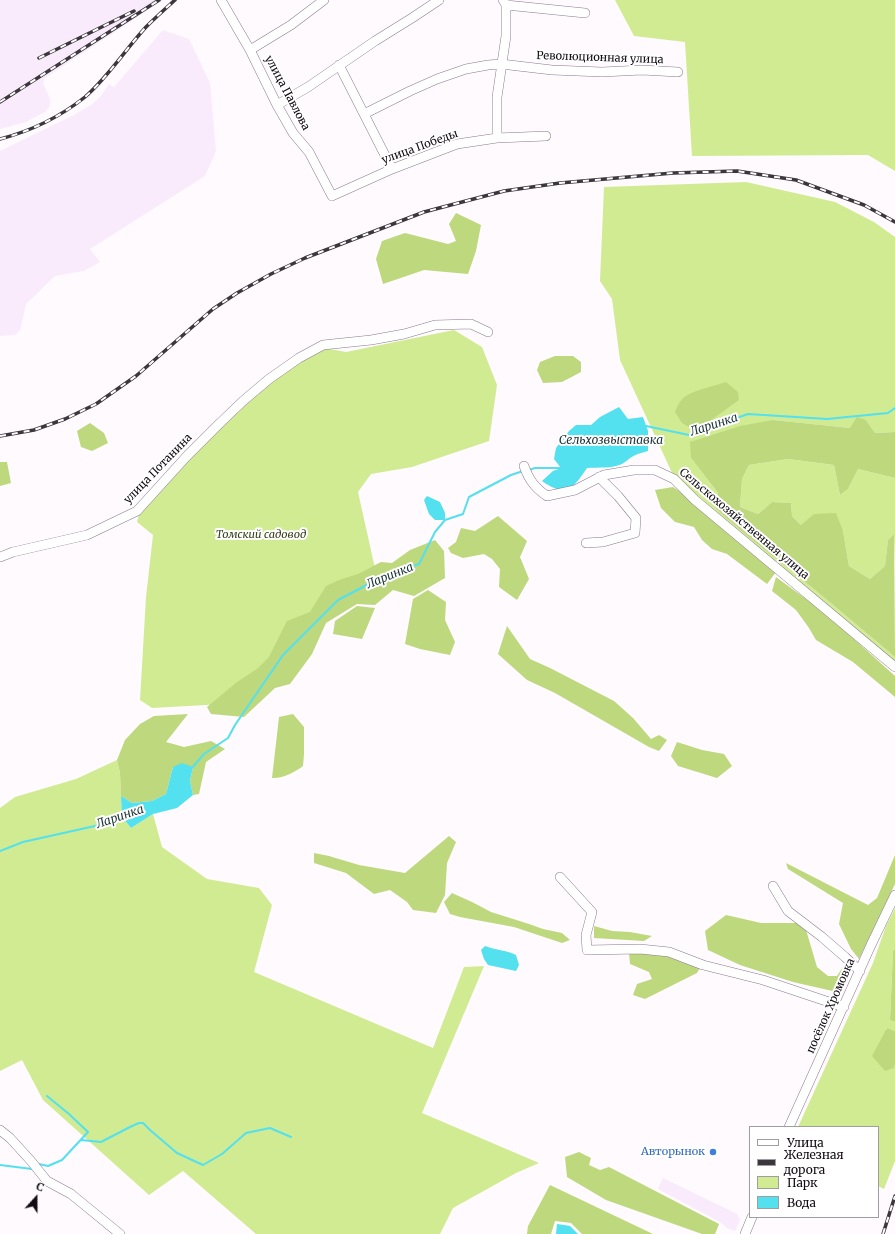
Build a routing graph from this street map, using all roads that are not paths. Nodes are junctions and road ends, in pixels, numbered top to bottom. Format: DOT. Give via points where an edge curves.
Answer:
graph roads {
  1 [pos="221,0"];
  2 [pos="324,0"];
  3 [pos="439,0"];
  4 [pos="505,2"];
  5 [pos="585,14"];
  6 [pos="250,50"];
  7 [pos="501,64"];
  8 [pos="339,65"];
  9 [pos="678,72"];
  10 [pos="277,105"];
  11 [pos="364,114"];
  12 [pos="546,136"];
  13 [pos="497,138"];
  14 [pos="392,169"];
  15 [pos="332,196"];
  16 [pos="488,332"];
  17 [pos="526,471"];
  18 [pos="599,478"];
  19 [pos="586,543"];
  20 [pos="0,557"];
  21 [pos="895,667"];
  22 [pos="560,877"];
  23 [pos="773,886"];
  24 [pos="895,895"];
  25 [pos="860,971"];
  26 [pos="844,1007"];
  27 [pos="789,1126"];
  28 [pos="0,1130"];
  29 [pos="752,1218"];
  30 [pos="120,1234"];
  31 [pos="745,1234"];
  1 -- 6 [label="street, улица Павлова"];
  2 -- 6 [label="street" via="291,25"];
  3 -- 8 [label="street"];
  4 -- 5 [label="street"];
  4 -- 7 [label="street" via="506,36"];
  6 -- 10 [label="street, улица Павлова"];
  7 -- 9 [label="street, Революционная улица" via="552,70"];
  7 -- 11 [label="street, Революционная улица" via="466,69 445,76"];
  7 -- 13 [label="street" via="497,97"];
  8 -- 10 [label="street"];
  8 -- 11 [label="street"];
  10 -- 15 [label="street, улица Павлова" via="293,133 309,152"];
  11 -- 14 [label="street"];
  12 -- 13 [label="street, улица Победы"];
  13 -- 14 [label="street, улица Победы" via="457,144"];
  14 -- 15 [label="street, улица Победы"];
  16 -- 20 [label="street, улица Потанина" via="471,324 435,325 371,340 323,345 269,379 186,457 137,512 87,535"];
  17 -- 18 [label="street, Сельскохозяйственная улица" via="538,490 547,496 575,490"];
  18 -- 19 [label="street" via="636,518 635,533 604,542"];
  18 -- 21 [label="street, Сельскохозяйственная улица" via="634,470 656,470 674,479 695,500"];
  22 -- 26 [label="street" via="592,912 586,935 587,950 640,949 669,952 703,965 763,980"];
  23 -- 25 [label="street" via="788,912 822,937"];
  24 -- 25 [label="street, посёлок Хромовка"];
  25 -- 26 [label="street, посёлок Хромовка"];
  26 -- 27 [label="street, посёлок Хромовка"];
  28 -- 30 [label="street" via="32,1161 47,1181 71,1194"];
  29 -- 31 [label="street"];
}
